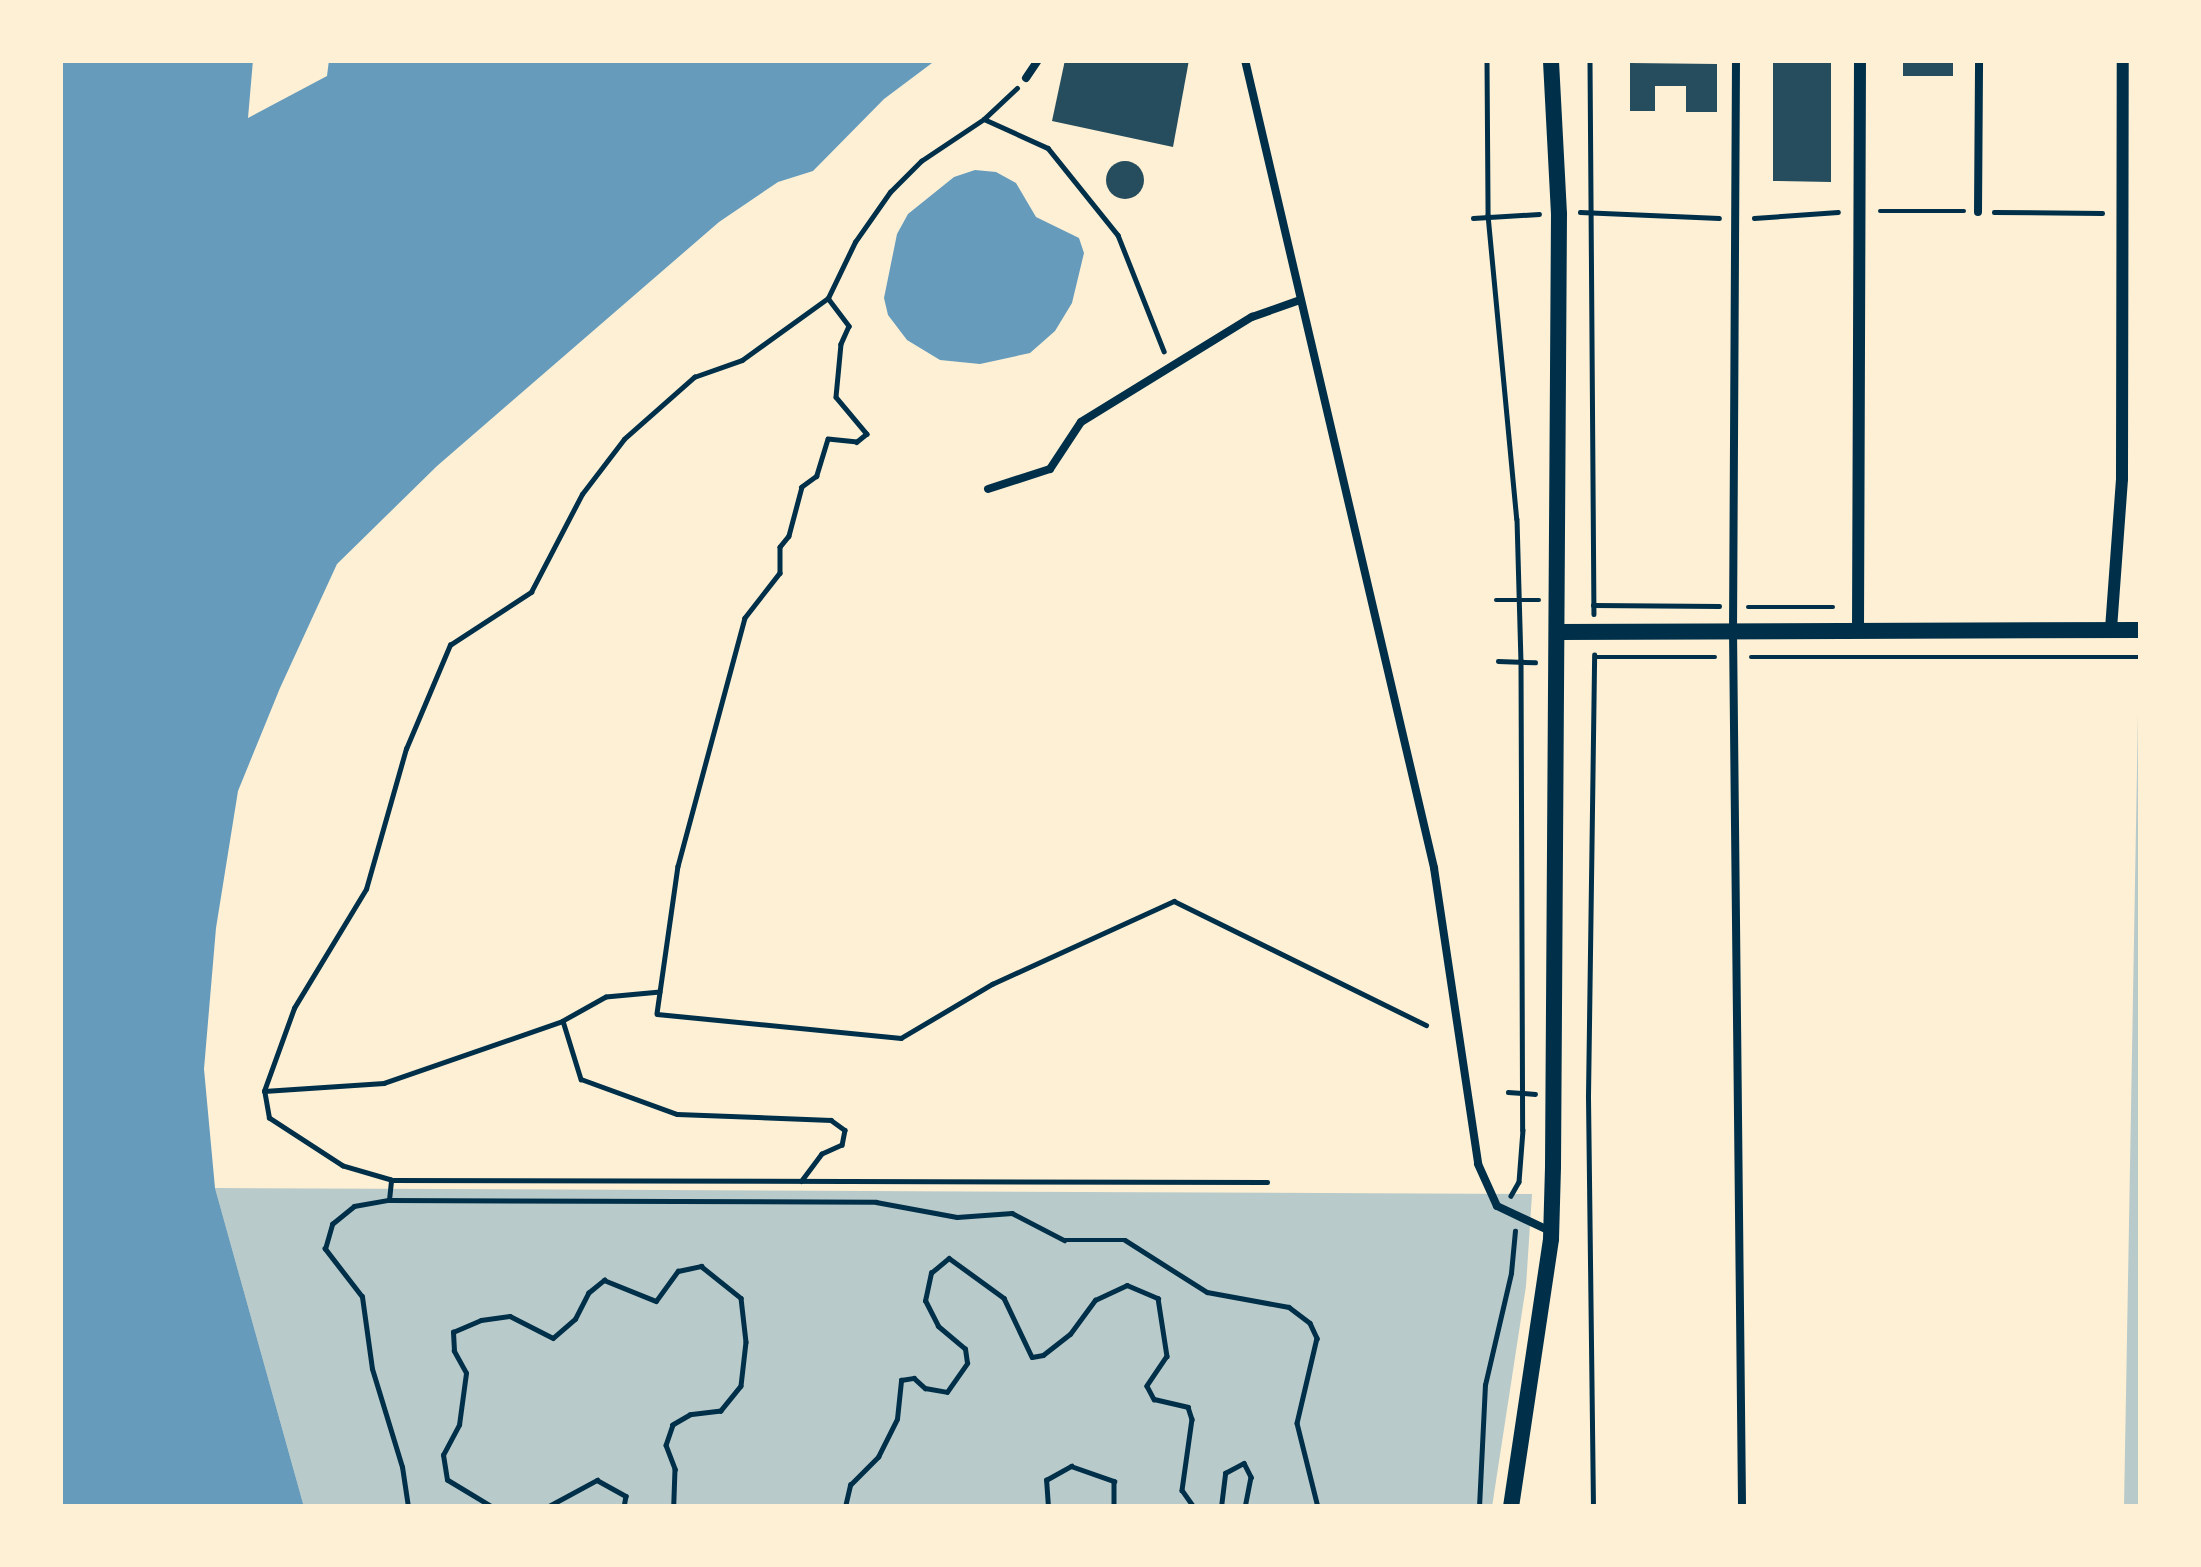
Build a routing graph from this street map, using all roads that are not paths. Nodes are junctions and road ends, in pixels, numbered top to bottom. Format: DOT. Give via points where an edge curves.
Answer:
graph roads {
  1 [pos="1038,60"];
  2 [pos="1245,60"];
  3 [pos="1551,60"];
  4 [pos="1736,60"];
  5 [pos="1860,60"];
  6 [pos="1979,60"];
  7 [pos="2123,60"];
  8 [pos="1026,78"];
  9 [pos="1978,212"];
  10 [pos="1300,300"];
  11 [pos="988,489"];
  12 [pos="2111,629"];
  13 [pos="1733,630"];
  14 [pos="2141,630"];
  15 [pos="1858,631"];
  16 [pos="1557,632"];
  17 [pos="1551,1231"];
  18 [pos="1511,1507"];
  19 [pos="1742,1507"];
  1 -- 8 [label="lane"];
  2 -- 10 [label="lane"];
  3 -- 16 [label="street"];
  4 -- 13 [label="lane"];
  5 -- 15 [label="street"];
  6 -- 9 [label="lane"];
  7 -- 12 [label="street" via="2122,479"];
  10 -- 11 [label="lane" via="1252,317 1081,422 1050,469"];
  10 -- 17 [label="lane" via="1434,868 1478,1164 1497,1206"];
  12 -- 14 [label="street"];
  12 -- 15 [label="street"];
  13 -- 15 [label="street"];
  13 -- 16 [label="street"];
  13 -- 19 [label="lane"];
  16 -- 17 [label="street"];
  17 -- 18 [label="street"];
}
